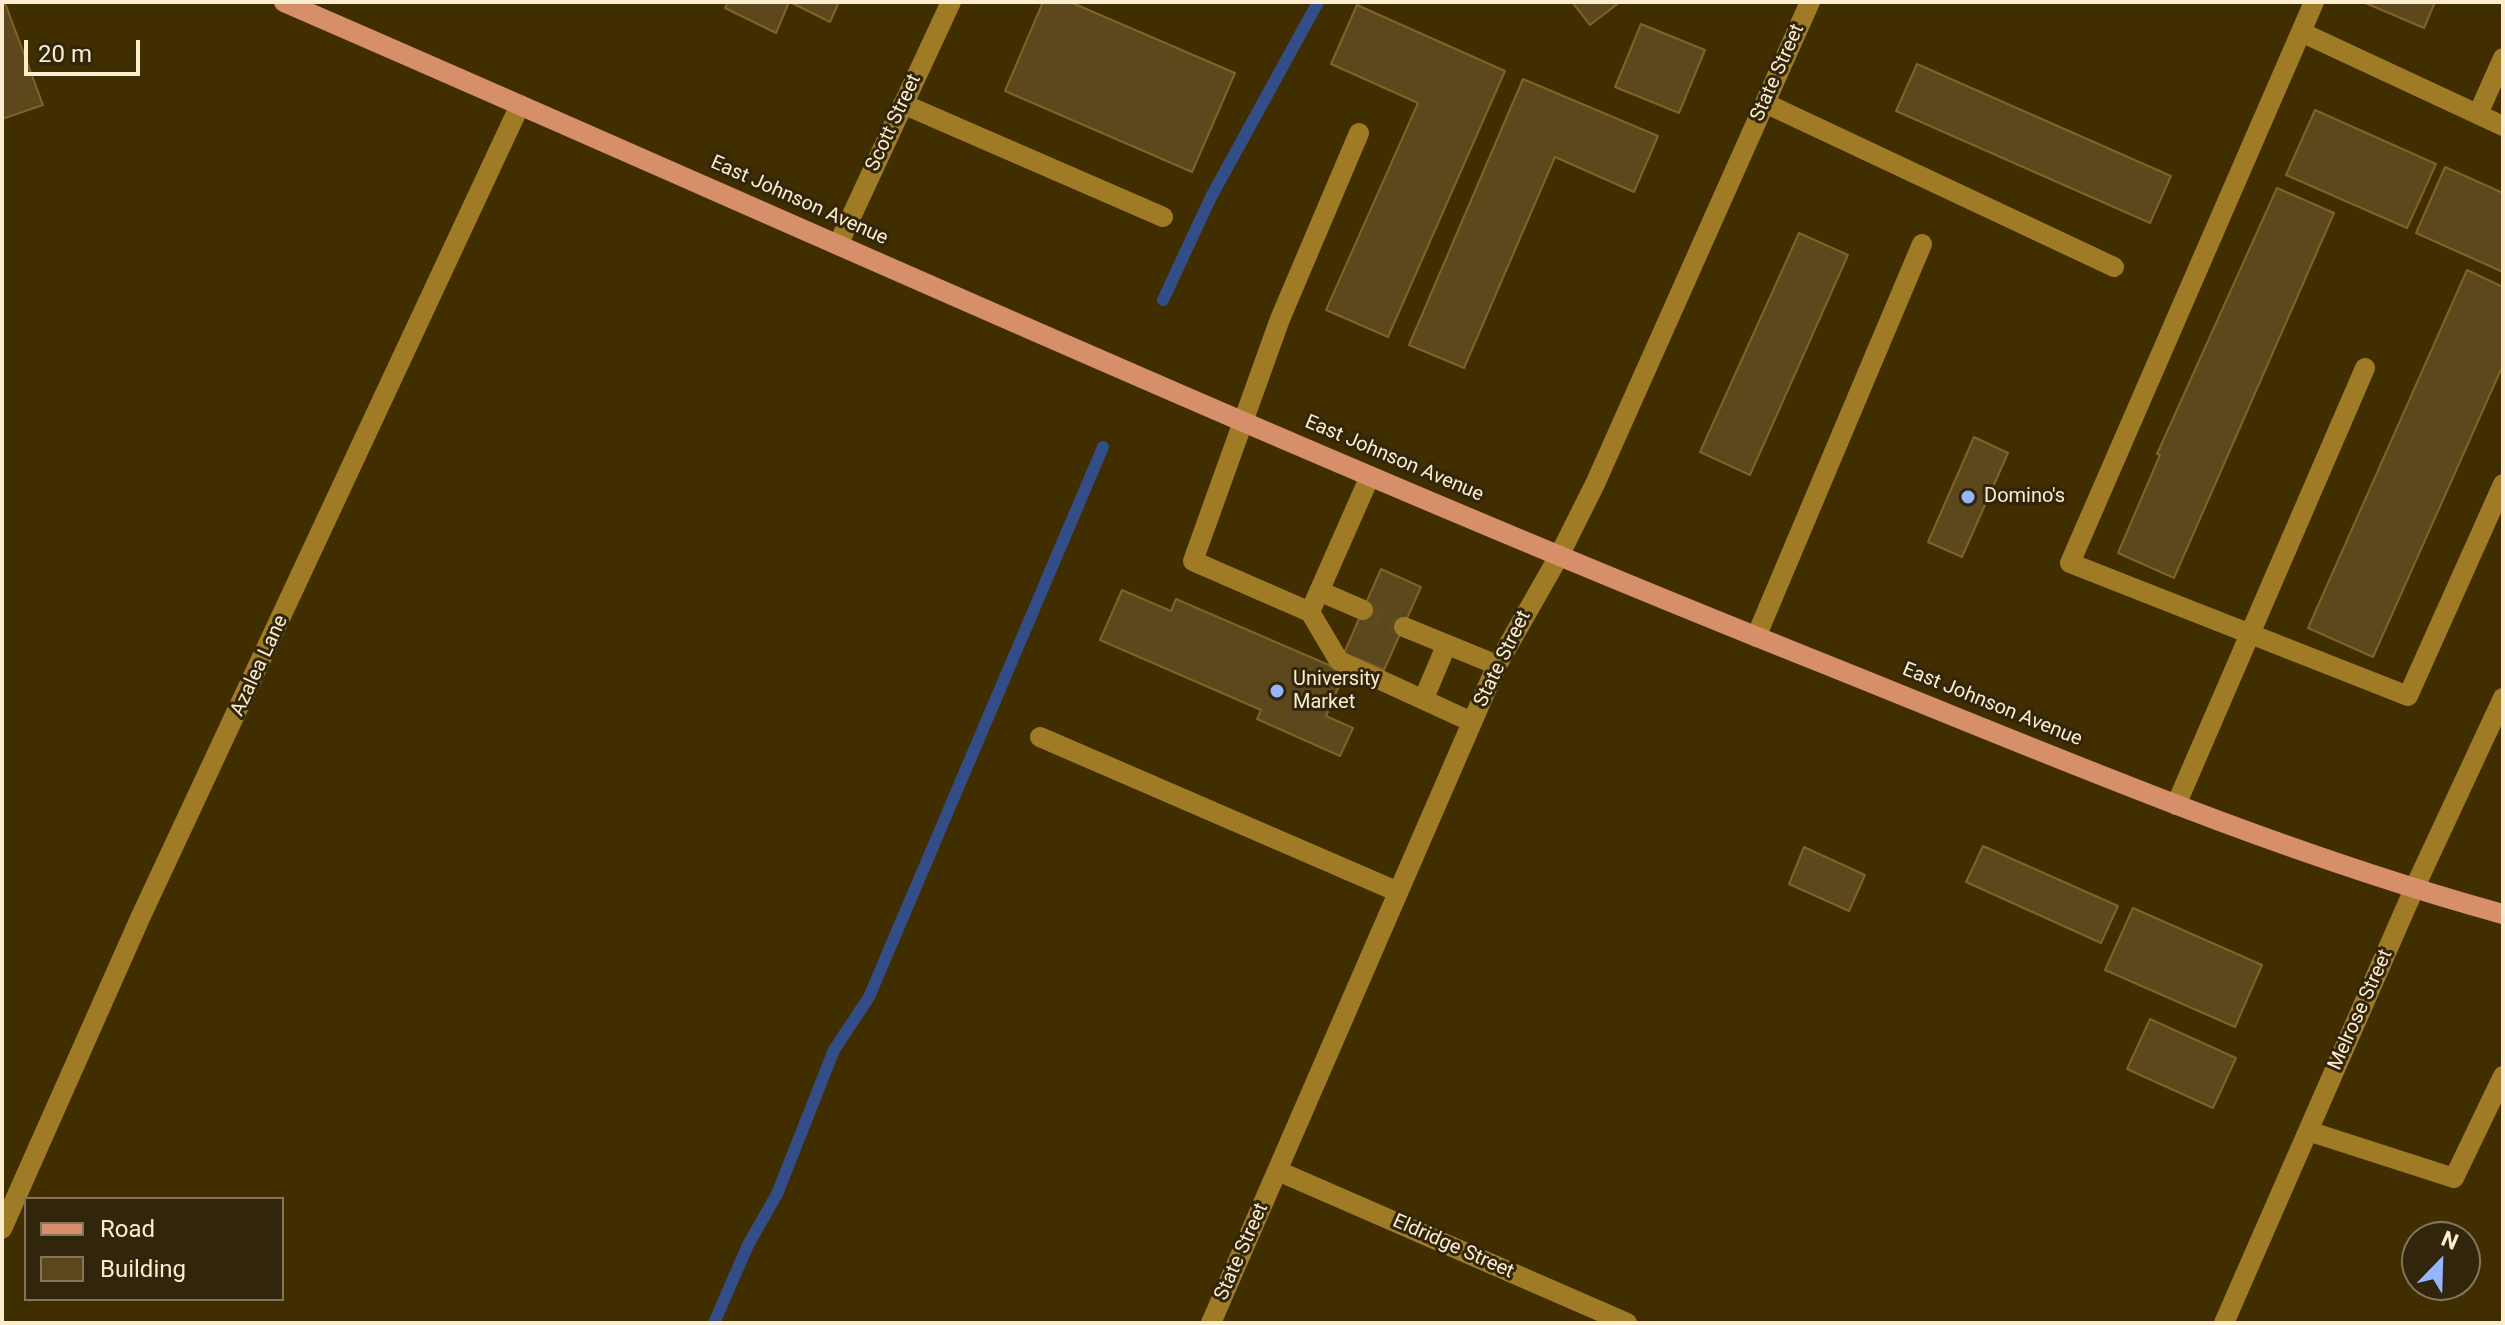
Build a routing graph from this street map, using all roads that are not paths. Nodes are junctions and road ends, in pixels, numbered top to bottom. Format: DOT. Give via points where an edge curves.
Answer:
graph roads {
  1 [pos="284,2"];
  2 [pos="951,2"];
  3 [pos="1810,2"];
  4 [pos="2314,2"];
  5 [pos="2301,32"];
  6 [pos="2503,58"];
  7 [pos="1765,103"];
  8 [pos="903,104"];
  9 [pos="520,105"];
  10 [pos="2478,114"];
  11 [pos="2503,126"];
  12 [pos="1359,133"];
  13 [pos="1163,217"];
  14 [pos="1922,244"];
  15 [pos="838,245"];
  16 [pos="2114,267"];
  17 [pos="2365,368"];
  18 [pos="1246,420"];
  19 [pos="1370,476"];
  20 [pos="2503,484"];
  21 [pos="1559,556"];
  22 [pos="1319,591"];
  23 [pos="1363,610"];
  24 [pos="1310,612"];
  25 [pos="1404,627"];
  26 [pos="2247,634"];
  27 [pos="1756,637"];
  28 [pos="1446,646"];
  29 [pos="1497,665"];
  30 [pos="1424,698"];
  31 [pos="2503,698"];
  32 [pos="1472,722"];
  33 [pos="1040,737"];
  34 [pos="2176,805"];
  35 [pos="2414,889"];
  36 [pos="1396,891"];
  37 [pos="2503,914"];
  38 [pos="2503,1076"];
  39 [pos="2308,1131"];
  40 [pos="1278,1171"];
  41 [pos="2,1229"];
  42 [pos="1211,1323"];
  43 [pos="1627,1323"];
  44 [pos="2224,1323"];
  1 -- 9 [label="main road, East Johnson Avenue"];
  2 -- 8 [label="street, Scott Street"];
  3 -- 7 [label="street, State Street"];
  4 -- 5 [label="street"];
  5 -- 10 [label="street"];
  5 -- 26 [label="street" via="2070,563"];
  6 -- 10 [label="street"];
  7 -- 16 [label="street"];
  7 -- 21 [label="street, State Street"];
  8 -- 13 [label="street"];
  8 -- 15 [label="street, Scott Street"];
  9 -- 15 [label="main road, East Johnson Avenue"];
  9 -- 41 [label="street, Azalea Lane" via="141,916"];
  10 -- 11 [label="street"];
  12 -- 18 [label="street" via="1280,319"];
  14 -- 27 [label="street"];
  15 -- 18 [label="main road, East Johnson Avenue"];
  17 -- 26 [label="street"];
  18 -- 19 [label="main road, East Johnson Avenue"];
  18 -- 24 [label="street" via="1193,561"];
  19 -- 21 [label="main road, East Johnson Avenue"];
  19 -- 22 [label="street"];
  20 -- 26 [label="street" via="2408,696"];
  21 -- 27 [label="main road, East Johnson Avenue"];
  21 -- 29 [label="street, State Street"];
  22 -- 23 [label="street"];
  22 -- 24 [label="street"];
  24 -- 30 [label="street" via="1339,661"];
  25 -- 28 [label="street"];
  26 -- 34 [label="street"];
  27 -- 34 [label="main road, East Johnson Avenue"];
  28 -- 29 [label="street"];
  28 -- 30 [label="street"];
  29 -- 32 [label="street, State Street"];
  30 -- 32 [label="street"];
  31 -- 35 [label="street, Melrose Street"];
  32 -- 36 [label="street, State Street"];
  33 -- 36 [label="street"];
  34 -- 35 [label="main road, East Johnson Avenue"];
  35 -- 37 [label="main road, East Johnson Avenue"];
  35 -- 39 [label="street, Melrose Street"];
  36 -- 40 [label="street, State Street"];
  38 -- 39 [label="street" via="2454,1178"];
  39 -- 44 [label="street, Melrose Street"];
  40 -- 42 [label="street, State Street"];
  40 -- 43 [label="street, Eldridge Street"];
}
